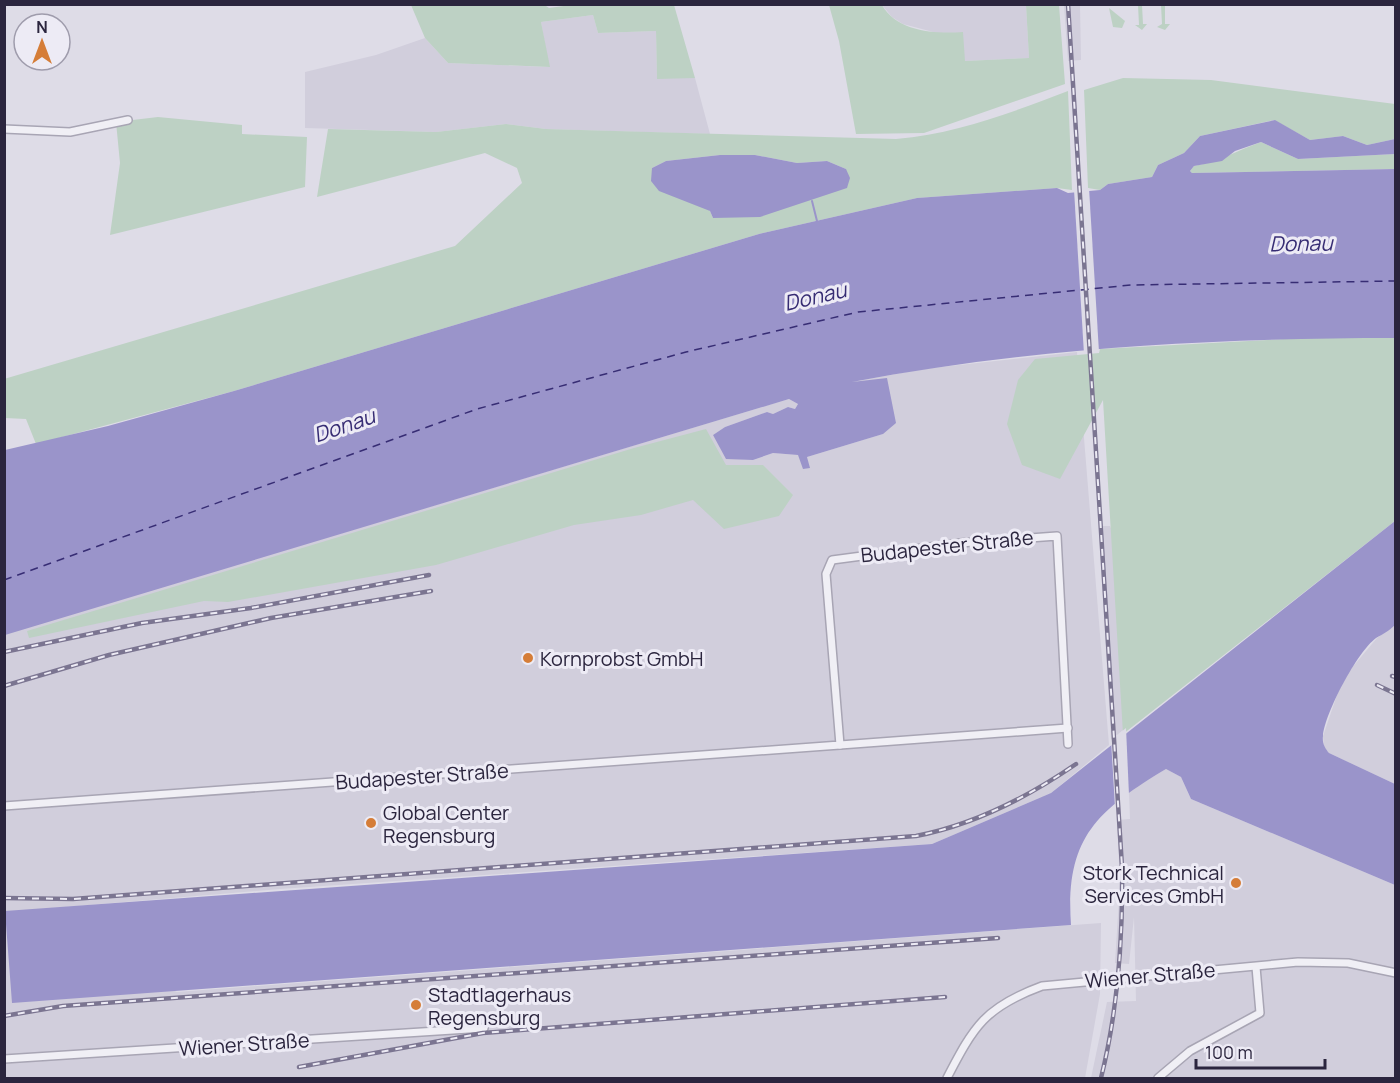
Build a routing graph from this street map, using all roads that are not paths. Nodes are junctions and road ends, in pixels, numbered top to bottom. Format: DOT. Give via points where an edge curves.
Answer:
graph roads {
  1 [pos="128,120"];
  2 [pos="4,129"];
  3 [pos="1068,728"];
  4 [pos="1068,744"];
  5 [pos="840,745"];
  6 [pos="4,806"];
  7 [pos="1256,967"];
  8 [pos="1395,973"];
  9 [pos="484,1028"];
  10 [pos="4,1059"];
  11 [pos="947,1078"];
  12 [pos="1158,1078"];
  1 -- 2 [label="street" via="70,132"];
  3 -- 4 [label="street, Budapester Straße"];
  3 -- 5 [label="street, Budapester Straße"];
  3 -- 5 [label="street, Budapester Straße" via="1057,536 960,543 838,557 827,566"];
  5 -- 6 [label="street, Budapester Straße"];
  7 -- 8 [label="street, Wiener Straße" via="1326,962"];
  7 -- 11 [label="street, Wiener Straße" via="1056,983 1024,993 1008,1000 978,1025"];
  7 -- 12 [label="street" via="1260,1013 1190,1051"];
  9 -- 10 [label="street, Wiener Straße"];
}
